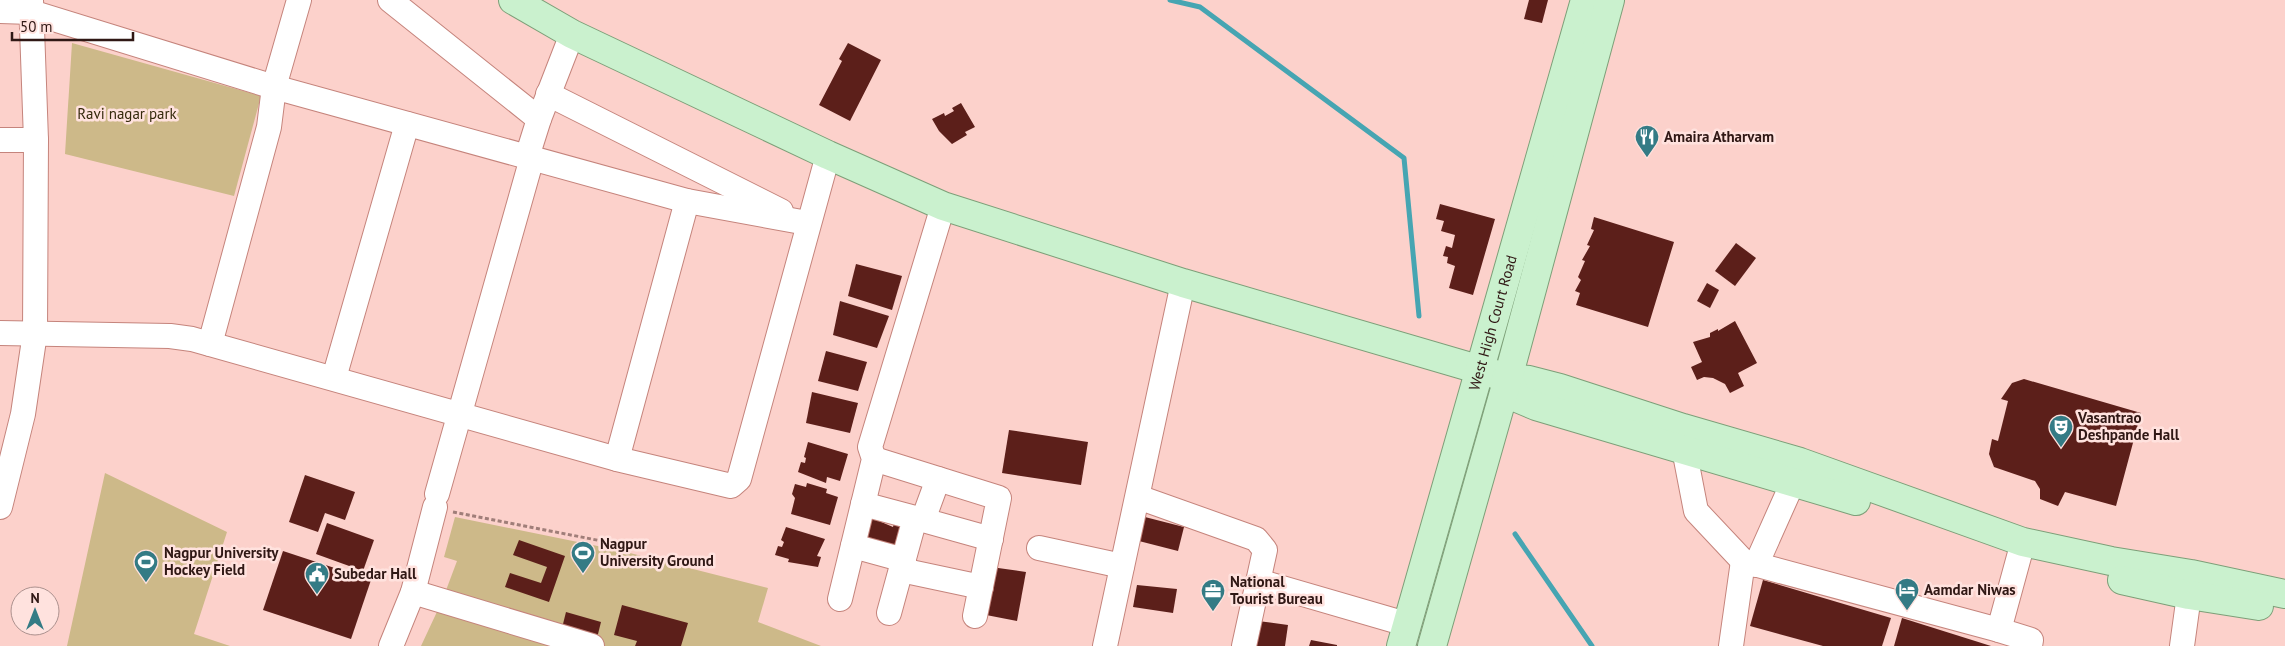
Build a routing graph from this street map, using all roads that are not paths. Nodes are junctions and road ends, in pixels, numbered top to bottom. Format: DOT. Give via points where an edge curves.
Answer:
graph roads {
  1 [pos="299,0"];
  2 [pos="390,0"];
  3 [pos="513,0"];
  4 [pos="1585,0"];
  5 [pos="1610,0"];
  6 [pos="31,6"];
  7 [pos="0,11"];
  8 [pos="572,34"];
  9 [pos="274,87"];
  10 [pos="548,94"];
  11 [pos="539,119"];
  12 [pos="407,124"];
  13 [pos="0,140"];
  14 [pos="36,140"];
  15 [pos="828,155"];
  16 [pos="529,158"];
  17 [pos="687,201"];
  18 [pos="943,206"];
  19 [pos="802,222"];
  20 [pos="1183,283"];
  21 [pos="0,333"];
  22 [pos="35,333"];
  23 [pos="210,344"];
  24 [pos="1479,369"];
  25 [pos="334,378"];
  26 [pos="1508,378"];
  27 [pos="460,414"];
  28 [pos="1684,449"];
  29 [pos="617,459"];
  30 [pos="874,459"];
  31 [pos="938,479"];
  32 [pos="1794,482"];
  33 [pos="1138,497"];
  34 [pos="863,504"];
  35 [pos="0,507"];
  36 [pos="919,519"];
  37 [pos="991,539"];
  38 [pos="853,546"];
  39 [pos="1040,548"];
  40 [pos="2022,549"];
  41 [pos="1750,563"];
  42 [pos="902,565"];
  43 [pos="1122,566"];
  44 [pos="2109,569"];
  45 [pos="1258,581"];
  46 [pos="980,587"];
  47 [pos="413,592"];
  48 [pos="2285,594"];
  49 [pos="2189,595"];
  50 [pos="840,599"];
  51 [pos="2285,610"];
  52 [pos="889,613"];
  53 [pos="974,616"];
  54 [pos="1998,630"];
  55 [pos="1404,635"];
  56 [pos="391,646"];
  57 [pos="592,646"];
  58 [pos="1105,646"];
  59 [pos="1244,646"];
  60 [pos="1432,646"];
  61 [pos="1731,646"];
  62 [pos="2030,646"];
  63 [pos="2182,646"];
  1 -- 9 [label="street"];
  2 -- 11 [label="street"];
  3 -- 8 [label="main road"];
  4 -- 24 [label="main road, West High Court Road"];
  5 -- 26 [label="main road, West High Court Road"];
  6 -- 7 [label="street"];
  6 -- 9 [label="street"];
  6 -- 14 [label="street"];
  8 -- 10 [label="street"];
  8 -- 15 [label="main road"];
  9 -- 12 [label="street"];
  9 -- 23 [label="street" via="269,127"];
  10 -- 11 [label="street"];
  10 -- 19 [label="street"];
  11 -- 16 [label="street"];
  12 -- 16 [label="street"];
  12 -- 25 [label="street"];
  13 -- 14 [label="street"];
  14 -- 22 [label="street"];
  15 -- 18 [label="main road"];
  15 -- 19 [label="street"];
  16 -- 17 [label="street"];
  16 -- 27 [label="street"];
  17 -- 19 [label="street"];
  17 -- 29 [label="street"];
  18 -- 20 [label="main road"];
  18 -- 30 [label="street" via="870,447"];
  19 -- 29 [label="street" via="739,479 731,486"];
  20 -- 24 [label="main road"];
  20 -- 33 [label="street"];
  21 -- 22 [label="street"];
  22 -- 23 [label="street" via="170,336"];
  22 -- 35 [label="street" via="23,414"];
  23 -- 25 [label="street"];
  24 -- 26 [label="main road"];
  24 -- 55 [label="main road, West High Court Road"];
  25 -- 27 [label="street"];
  26 -- 28 [label="main road" via="1517,398 1536,406"];
  26 -- 40 [label="main road" via="1560,388 1800,462"];
  26 -- 60 [label="main road, West High Court Road"];
  27 -- 29 [label="street"];
  27 -- 47 [label="street"];
  28 -- 32 [label="main road"];
  28 -- 41 [label="street" via="1696,511"];
  30 -- 31 [label="street"];
  30 -- 34 [label="street"];
  31 -- 36 [label="street"];
  31 -- 37 [label="street" via="999,498"];
  32 -- 40 [label="main road"];
  32 -- 41 [label="street"];
  33 -- 43 [label="street"];
  33 -- 45 [label="street" via="1256,539 1265,550"];
  34 -- 36 [label="street"];
  34 -- 38 [label="street"];
  36 -- 37 [label="street"];
  36 -- 42 [label="street"];
  37 -- 46 [label="street"];
  38 -- 42 [label="street"];
  38 -- 50 [label="street"];
  39 -- 43 [label="street"];
  40 -- 44 [label="main road"];
  40 -- 54 [label="street"];
  41 -- 54 [label="street"];
  41 -- 61 [label="street"];
  42 -- 46 [label="street"];
  42 -- 52 [label="street"];
  43 -- 58 [label="street"];
  44 -- 48 [label="main road" via="2191,574"];
  44 -- 49 [label="main road"];
  45 -- 55 [label="street"];
  45 -- 59 [label="street"];
  46 -- 53 [label="street"];
  47 -- 56 [label="street"];
  47 -- 57 [label="street"];
  49 -- 51 [label="main road"];
  49 -- 63 [label="street"];
  54 -- 62 [label="street" via="2030,640"];
}
